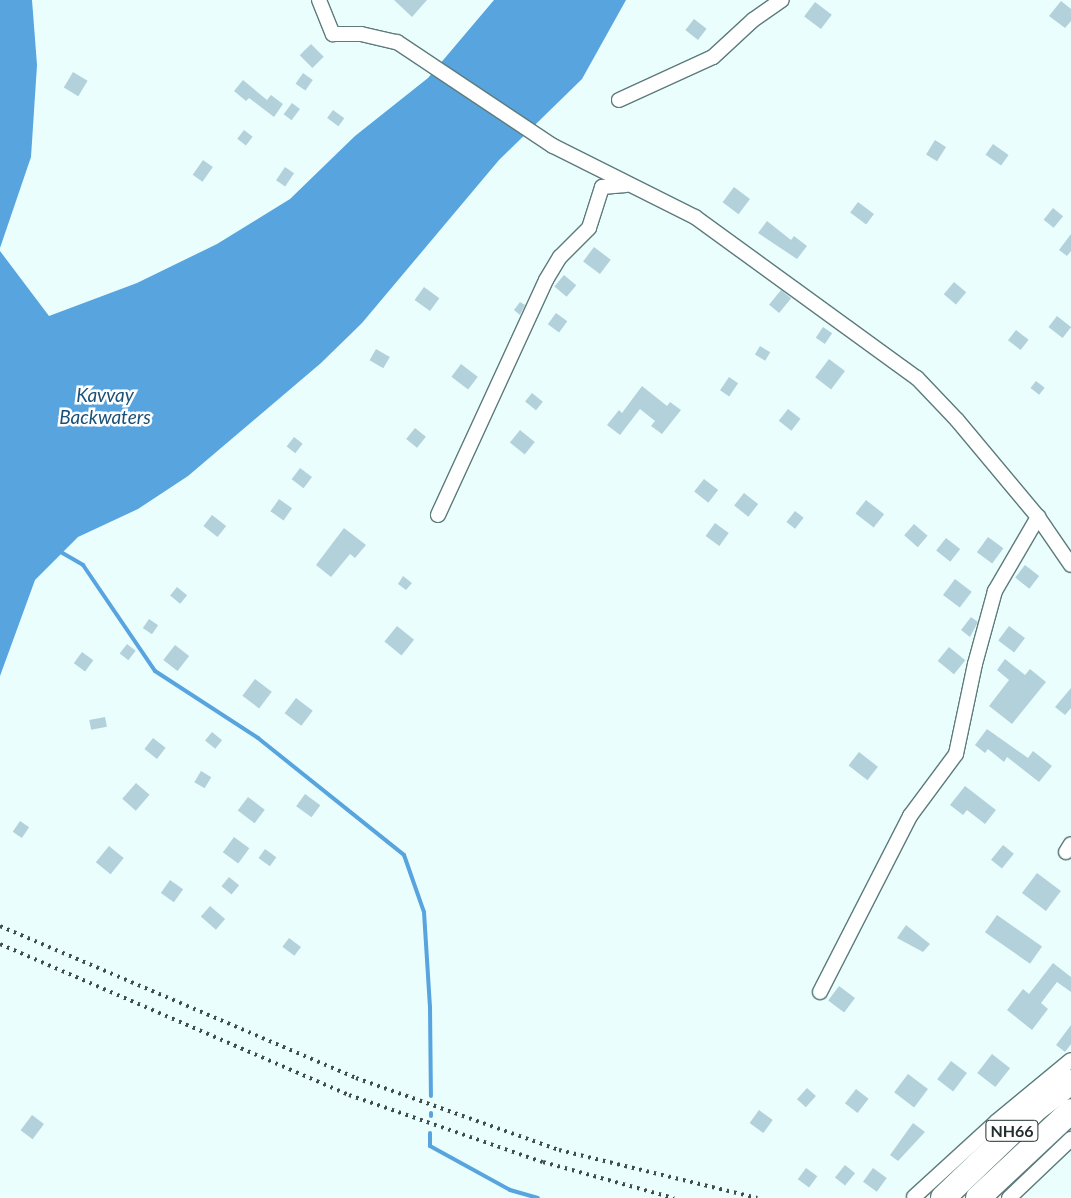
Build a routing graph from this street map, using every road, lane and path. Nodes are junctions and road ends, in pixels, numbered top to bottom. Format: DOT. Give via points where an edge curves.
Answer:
graph roads {
  1 [pos="319,0"];
  2 [pos="782,0"];
  3 [pos="619,100"];
  4 [pos="627,185"];
  5 [pos="438,515"];
  6 [pos="1038,517"];
  7 [pos="1071,565"];
  8 [pos="820,992"];
  9 [pos="1071,1060"];
  10 [pos="1071,1082"];
  11 [pos="1071,1111"];
  12 [pos="1071,1139"];
  13 [pos="949,1191"];
  14 [pos="983,1194"];
  15 [pos="914,1197"];
  16 [pos="1009,1198"];
  1 -- 4 [label="street" via="333,34 361,34 397,42 553,146"];
  2 -- 3 [label="street" via="753,20 713,57"];
  4 -- 5 [label="street" via="602,187 588,228 560,257 546,280"];
  4 -- 6 [label="street" via="694,216 917,378 957,420"];
  6 -- 7 [label="street"];
  6 -- 8 [label="street" via="995,591 956,754 910,816"];
  9 -- 15 [label="street" via="996,1122"];
  10 -- 13 [label="highway, NH66" via="1037,1108"];
  11 -- 14 [label="highway, NH66"];
  12 -- 16 [label="street"];
}
